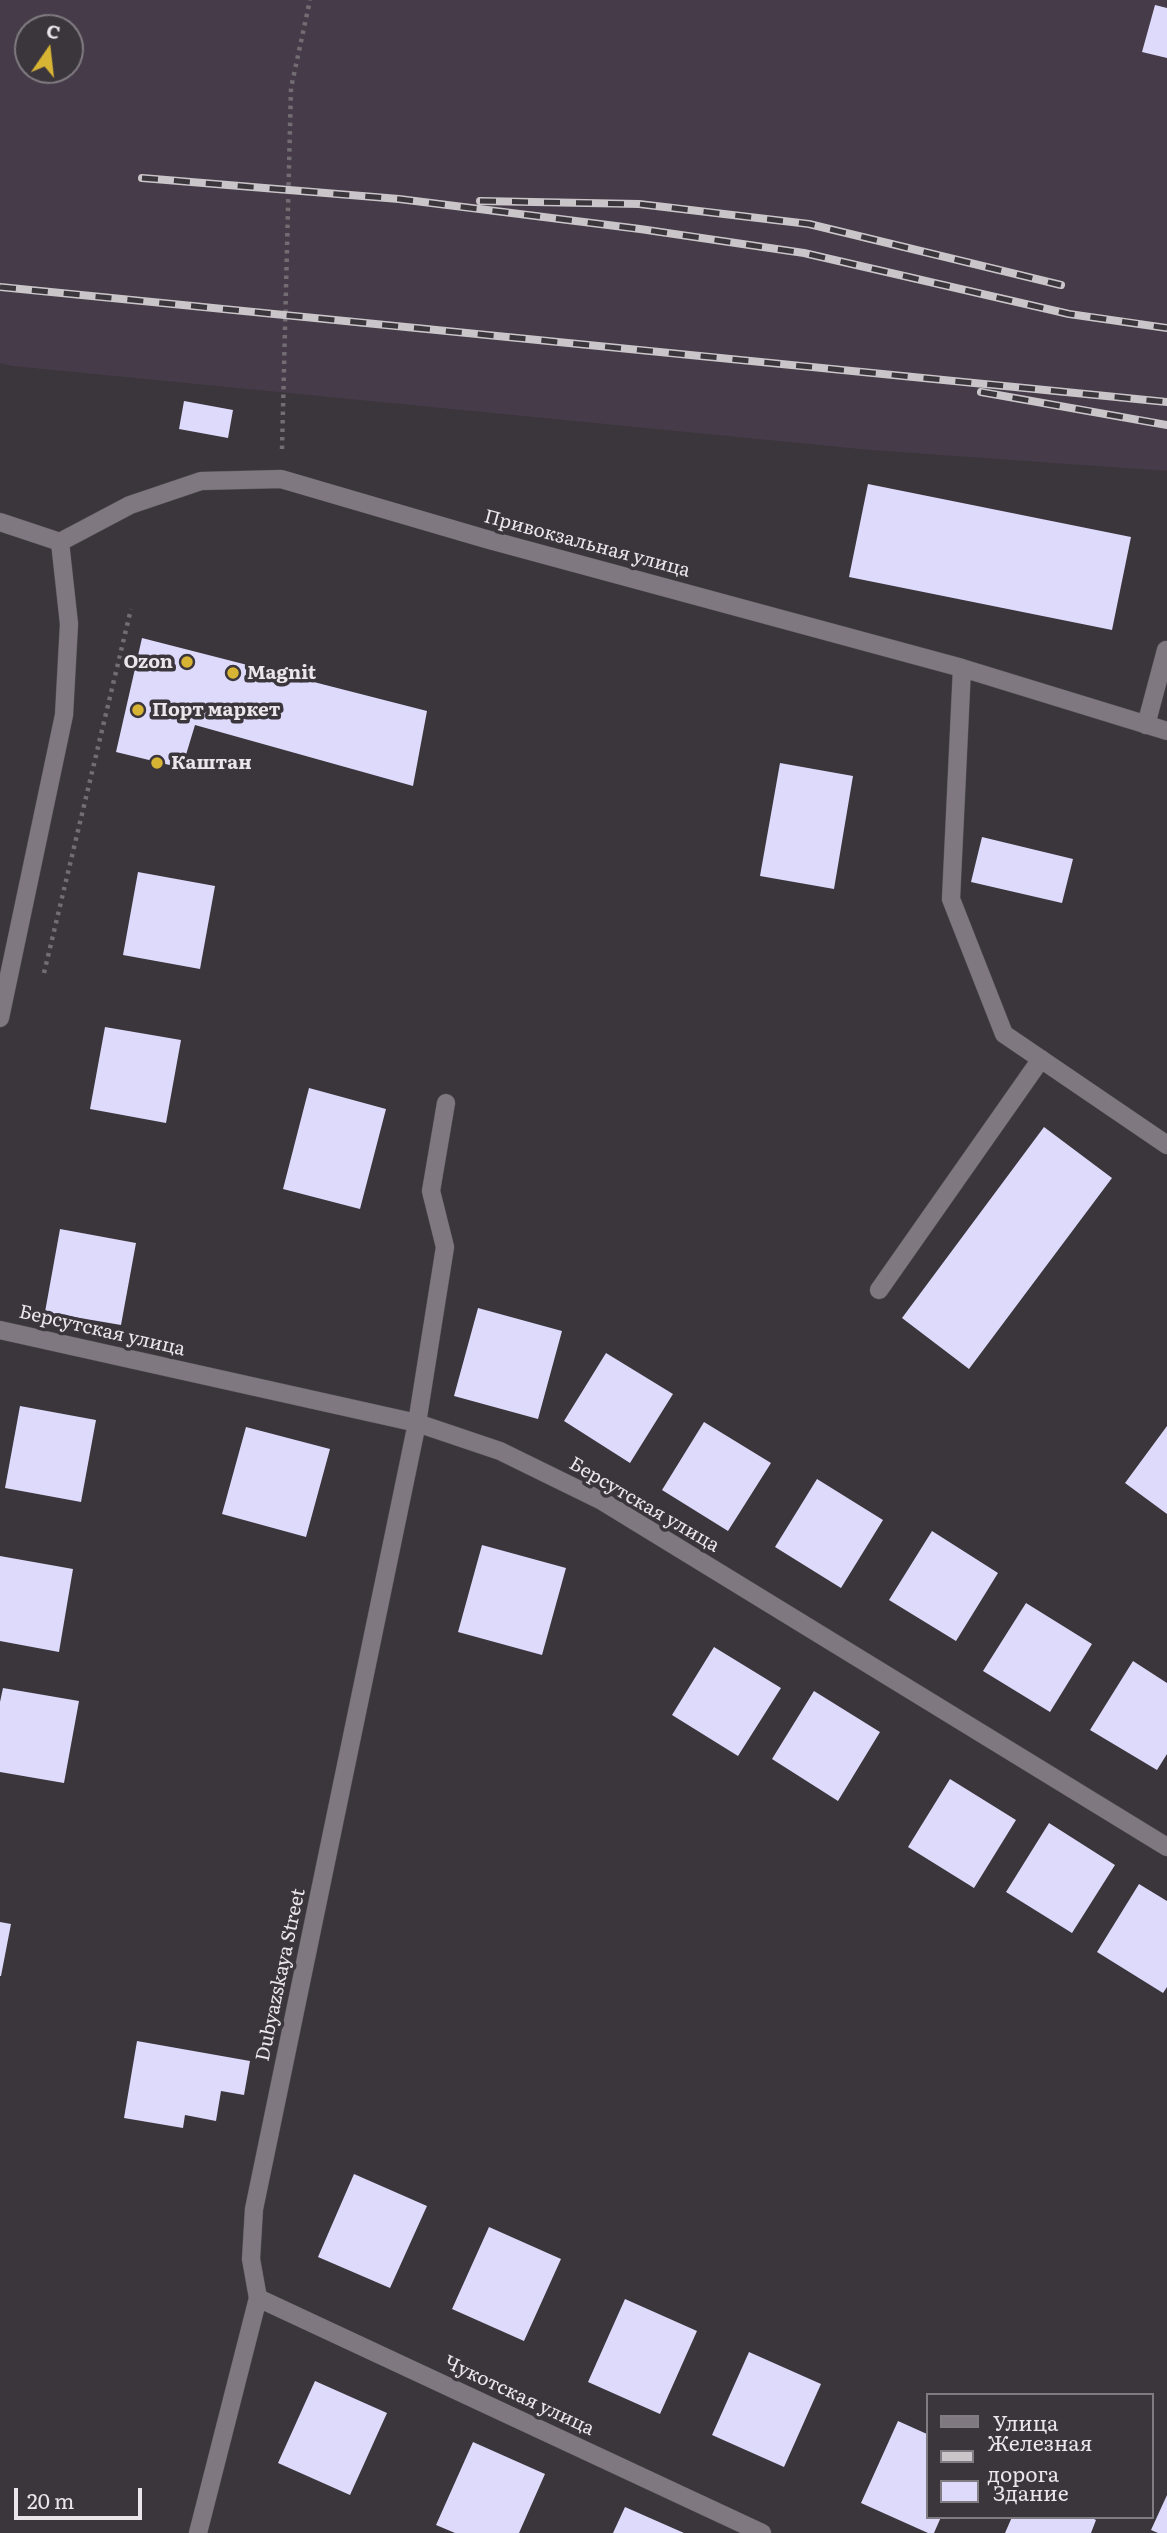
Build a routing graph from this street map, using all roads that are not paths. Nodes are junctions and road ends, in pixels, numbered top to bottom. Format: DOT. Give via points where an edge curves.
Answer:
graph roads {
  1 [pos="0,522"];
  2 [pos="60,542"];
  3 [pos="1166,650"];
  4 [pos="962,668"];
  5 [pos="1146,724"];
  6 [pos="1167,731"];
  7 [pos="0,1018"];
  8 [pos="1041,1059"];
  9 [pos="446,1103"];
  10 [pos="1167,1145"];
  11 [pos="879,1290"];
  12 [pos="0,1330"];
  13 [pos="417,1423"];
  14 [pos="1167,1847"];
  15 [pos="258,2298"];
  16 [pos="198,2533"];
  17 [pos="762,2533"];
  1 -- 2 [label="street"];
  2 -- 4 [label="street, Привокзальная улица" via="130,505 201,481 281,479"];
  2 -- 7 [label="street" via="69,624 64,715"];
  3 -- 5 [label="street"];
  4 -- 5 [label="street, Привокзальная улица"];
  4 -- 8 [label="street" via="951,899 1004,1034"];
  5 -- 6 [label="street, Привокзальная улица"];
  8 -- 10 [label="street"];
  8 -- 11 [label="street"];
  9 -- 13 [label="street, Dubyazskaya Street" via="431,1191 445,1248"];
  12 -- 13 [label="street, Берсутская улица"];
  13 -- 14 [label="street, Берсутская улица" via="500,1451 602,1501"];
  13 -- 15 [label="street, Dubyazskaya Street" via="254,2208 251,2259"];
  15 -- 16 [label="street, Dubyazskaya Street"];
  15 -- 17 [label="street, Чукотская улица"];
}
